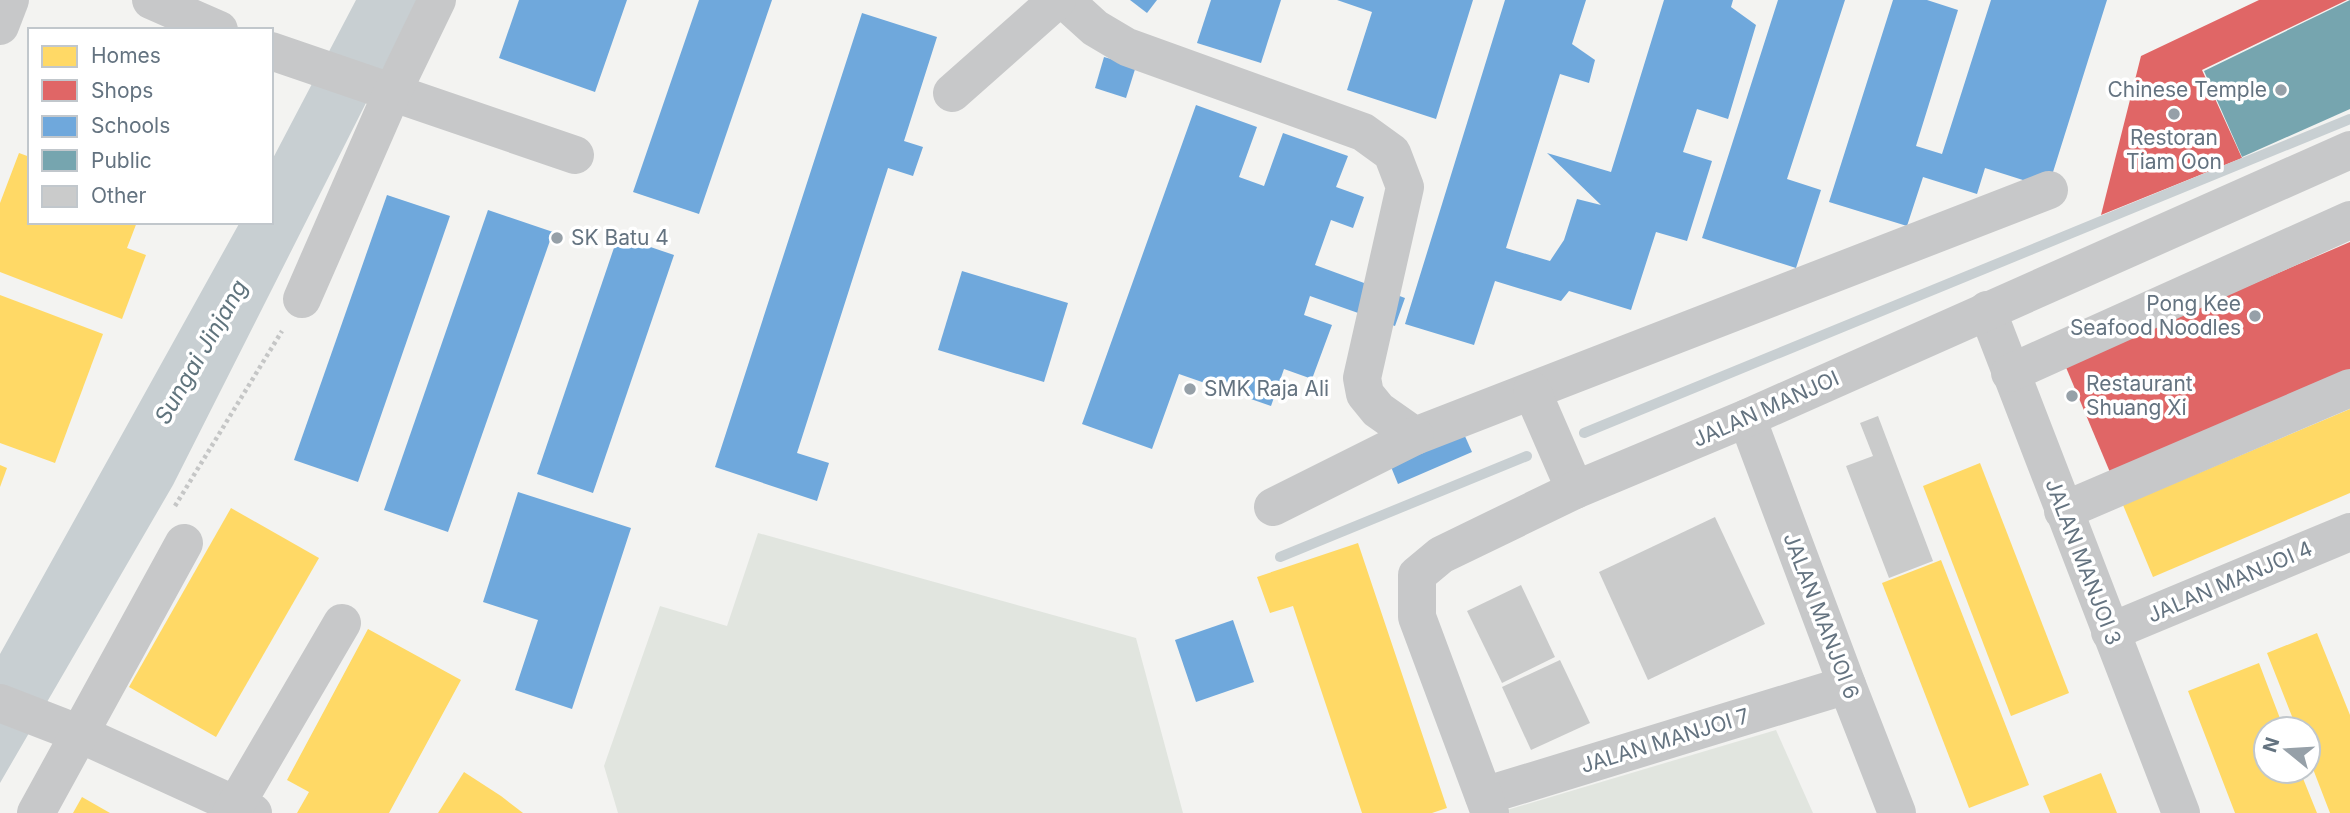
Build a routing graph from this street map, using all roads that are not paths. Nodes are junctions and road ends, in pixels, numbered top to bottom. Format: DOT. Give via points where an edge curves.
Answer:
graph roads {
  1 [pos="10,0"];
  2 [pos="151,0"];
  3 [pos="437,0"];
  4 [pos="1058,0"];
  5 [pos="1064,0"];
  6 [pos="0,26"];
  7 [pos="214,28"];
  8 [pos="273,52"];
  9 [pos="952,93"];
  10 [pos="393,94"];
  11 [pos="2350,150"];
  12 [pos="575,155"];
  13 [pos="2049,190"];
  14 [pos="2350,220"];
  15 [pos="302,299"];
  16 [pos="1987,310"];
  17 [pos="2010,373"];
  18 [pos="2350,388"];
  19 [pos="1532,391"];
  20 [pos="1747,418"];
  21 [pos="1415,436"];
  22 [pos="1575,491"];
  23 [pos="1273,508"];
  24 [pos="2063,511"];
  25 [pos="2349,537"];
  26 [pos="184,542"];
  27 [pos="342,623"];
  28 [pos="2110,632"];
  29 [pos="1847,685"];
  30 [pos="0,703"];
  31 [pos="80,734"];
  32 [pos="1487,805"];
  33 [pos="240,810"];
  34 [pos="36,813"];
  35 [pos="1897,813"];
  36 [pos="2181,813"];
  1 -- 6 [label="street"];
  2 -- 7 [label="street"];
  3 -- 10 [label="street"];
  4 -- 9 [label="street"];
  5 -- 21 [label="street" via="1095,28 1127,47 1363,132 1392,153 1405,187 1362,378 1365,394 1378,410"];
  8 -- 10 [label="street"];
  10 -- 12 [label="street"];
  10 -- 15 [label="street"];
  11 -- 16 [label="street, JALAN MANJOI"];
  13 -- 19 [label="street"];
  14 -- 17 [label="street"];
  16 -- 17 [label="street, JALAN MANJOI 3"];
  16 -- 20 [label="street, JALAN MANJOI"];
  17 -- 24 [label="street, JALAN MANJOI 3"];
  18 -- 24 [label="street"];
  19 -- 21 [label="street"];
  19 -- 22 [label="street"];
  20 -- 22 [label="street, JALAN MANJOI"];
  20 -- 29 [label="street, JALAN MANJOI 6"];
  21 -- 23 [label="street"];
  22 -- 32 [label="street, JALAN MANJOI" via="1441,555 1418,575 1417,617"];
  24 -- 28 [label="street, JALAN MANJOI 3"];
  25 -- 28 [label="street, JALAN MANJOI 4"];
  26 -- 31 [label="street"];
  27 -- 33 [label="street"];
  28 -- 36 [label="street, JALAN MANJOI 3"];
  29 -- 32 [label="street, JALAN MANJOI 7"];
  29 -- 35 [label="street, JALAN MANJOI 6"];
  30 -- 31 [label="street"];
  31 -- 33 [label="street"];
  31 -- 34 [label="street"];
}
